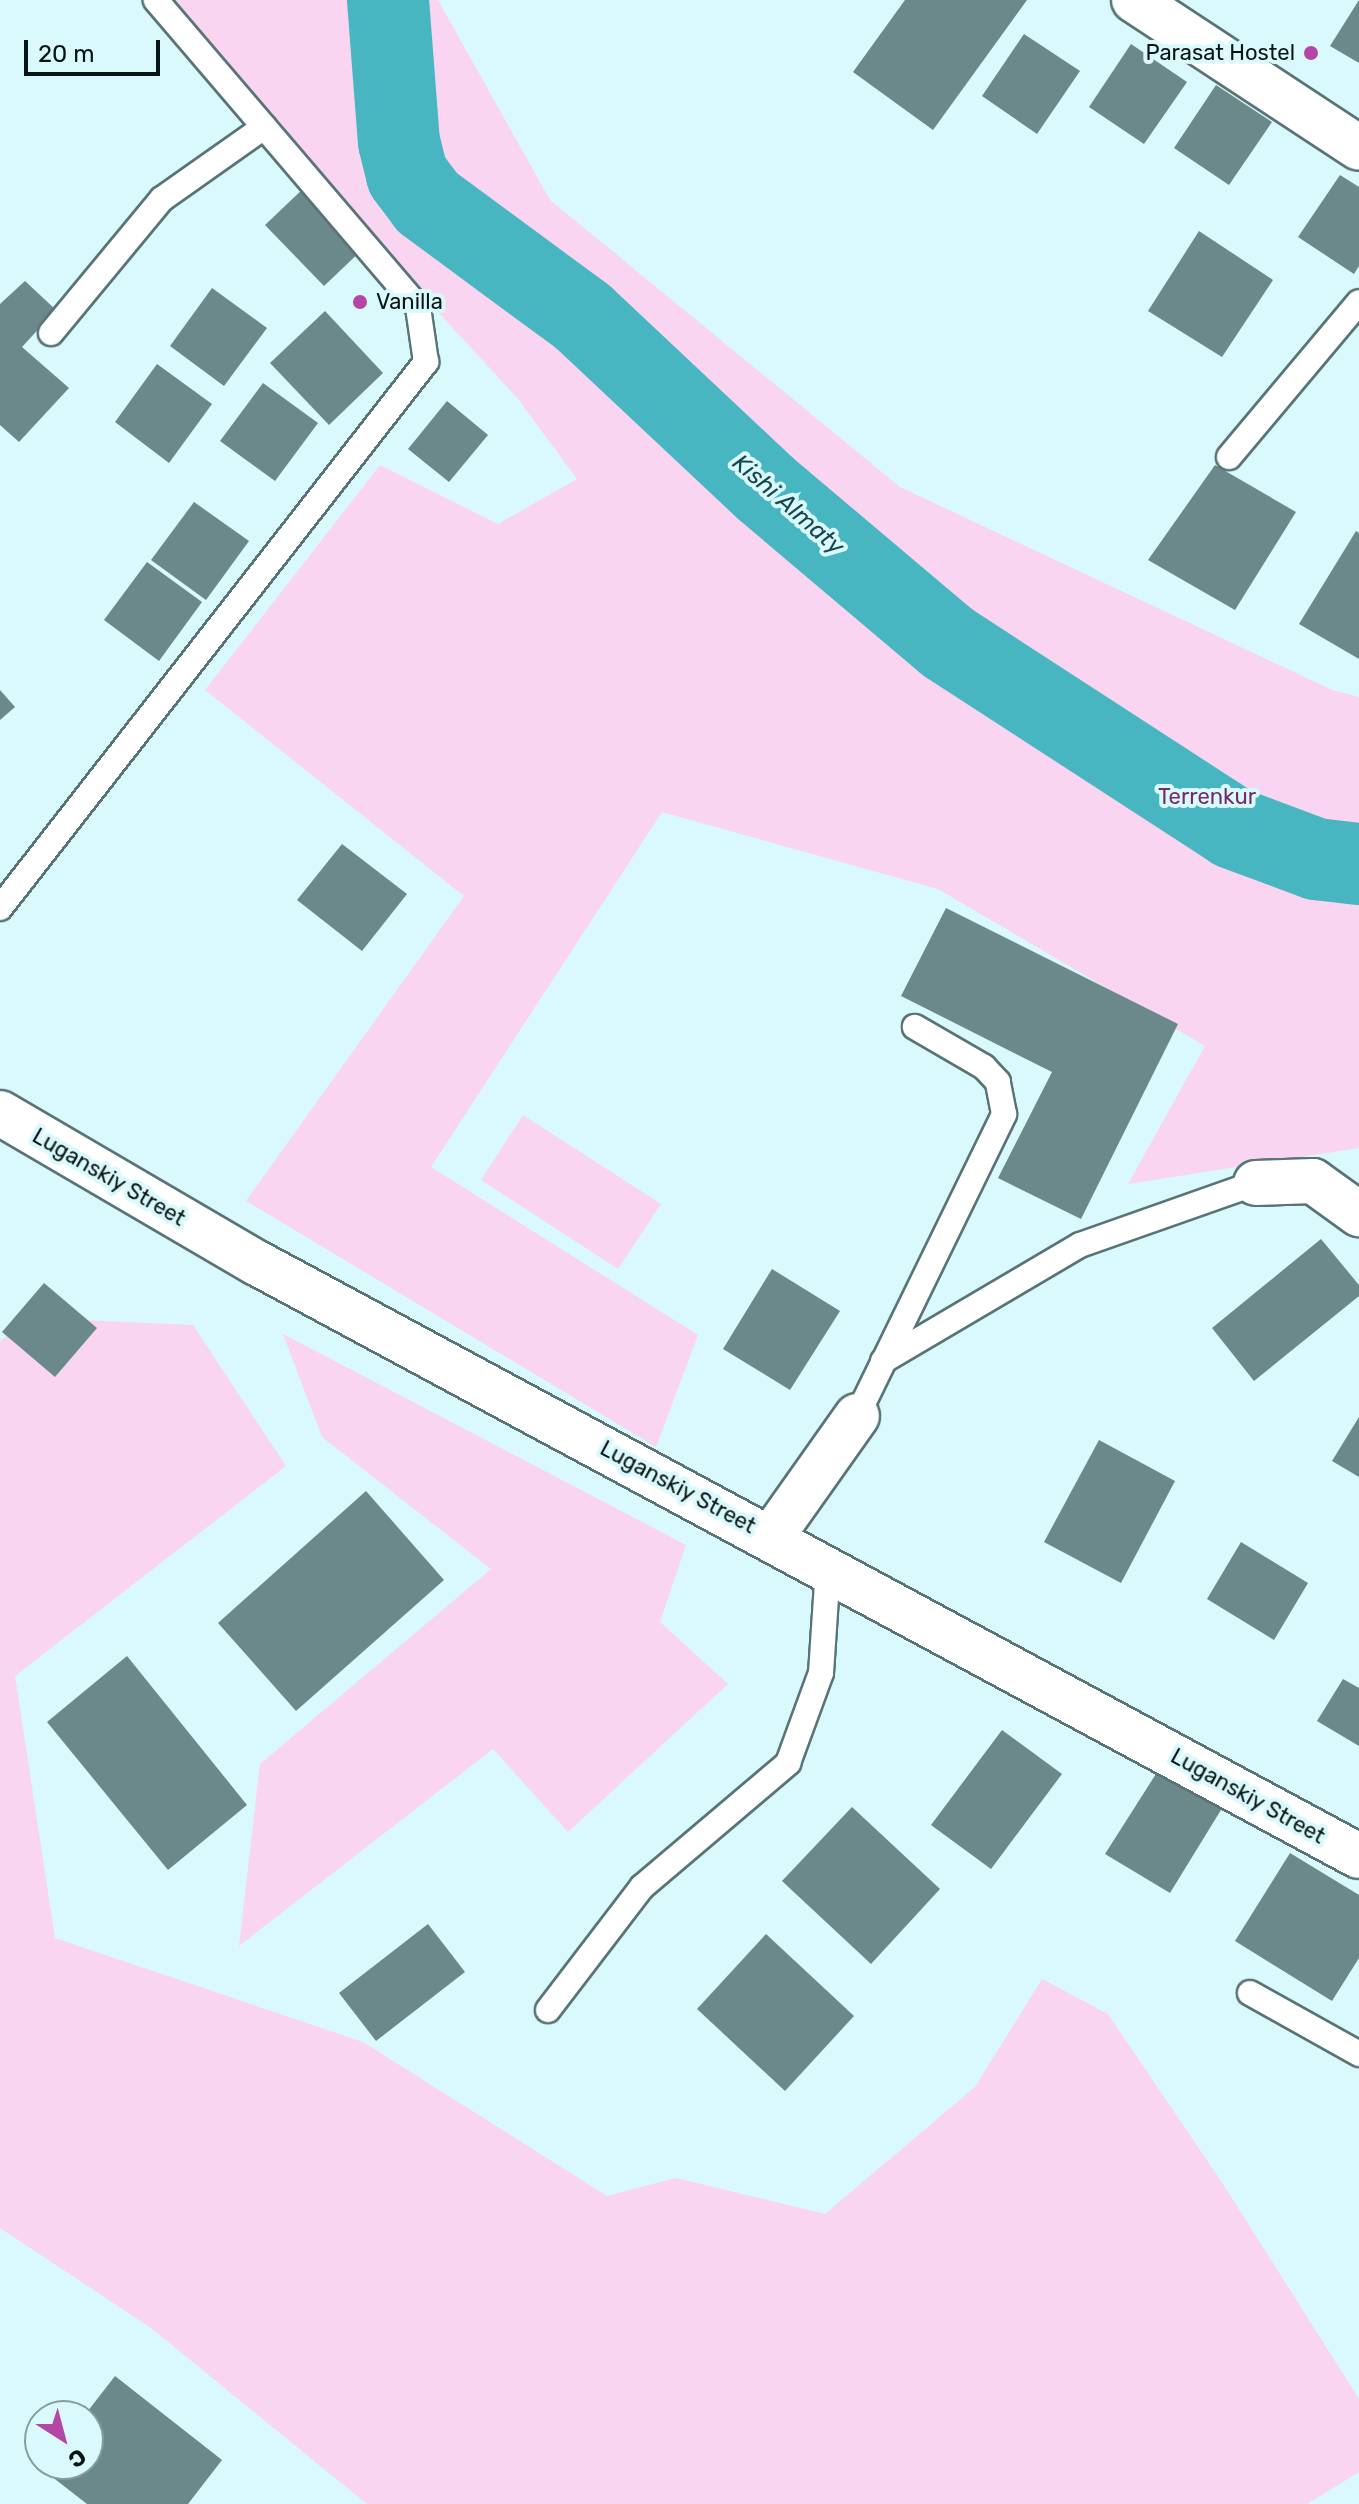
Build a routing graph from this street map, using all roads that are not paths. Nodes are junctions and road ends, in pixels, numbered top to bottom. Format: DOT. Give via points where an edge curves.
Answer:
graph roads {
  1 [pos="156,0"];
  2 [pos="1134,0"];
  3 [pos="264,127"];
  4 [pos="1359,148"];
  5 [pos="1359,302"];
  6 [pos="51,333"];
  7 [pos="1229,457"];
  8 [pos="0,908"];
  9 [pos="915,1027"];
  10 [pos="0,1113"];
  11 [pos="1256,1183"];
  12 [pos="1359,1214"];
  13 [pos="883,1361"];
  14 [pos="857,1416"];
  15 [pos="772,1536"];
  16 [pos="828,1567"];
  17 [pos="1359,1856"];
  18 [pos="1250,1993"];
  19 [pos="548,2010"];
  20 [pos="1359,2054"];
  1 -- 3 [label="lane"];
  2 -- 4 [label="street"];
  3 -- 6 [label="lane" via="162,199"];
  3 -- 8 [label="lane" via="418,307 426,362"];
  5 -- 7 [label="lane"];
  9 -- 13 [label="lane" via="984,1067 998,1082 1004,1114"];
  10 -- 15 [label="street, Luganskiy Street" via="257,1263"];
  11 -- 12 [label="street" via="1313,1181"];
  11 -- 13 [label="lane" via="1080,1245"];
  13 -- 14 [label="lane"];
  14 -- 15 [label="street"];
  15 -- 16 [label="street, Luganskiy Street"];
  16 -- 17 [label="street, Luganskiy Street"];
  16 -- 19 [label="lane" via="821,1673 788,1763 642,1887"];
  18 -- 20 [label="lane"];
}
